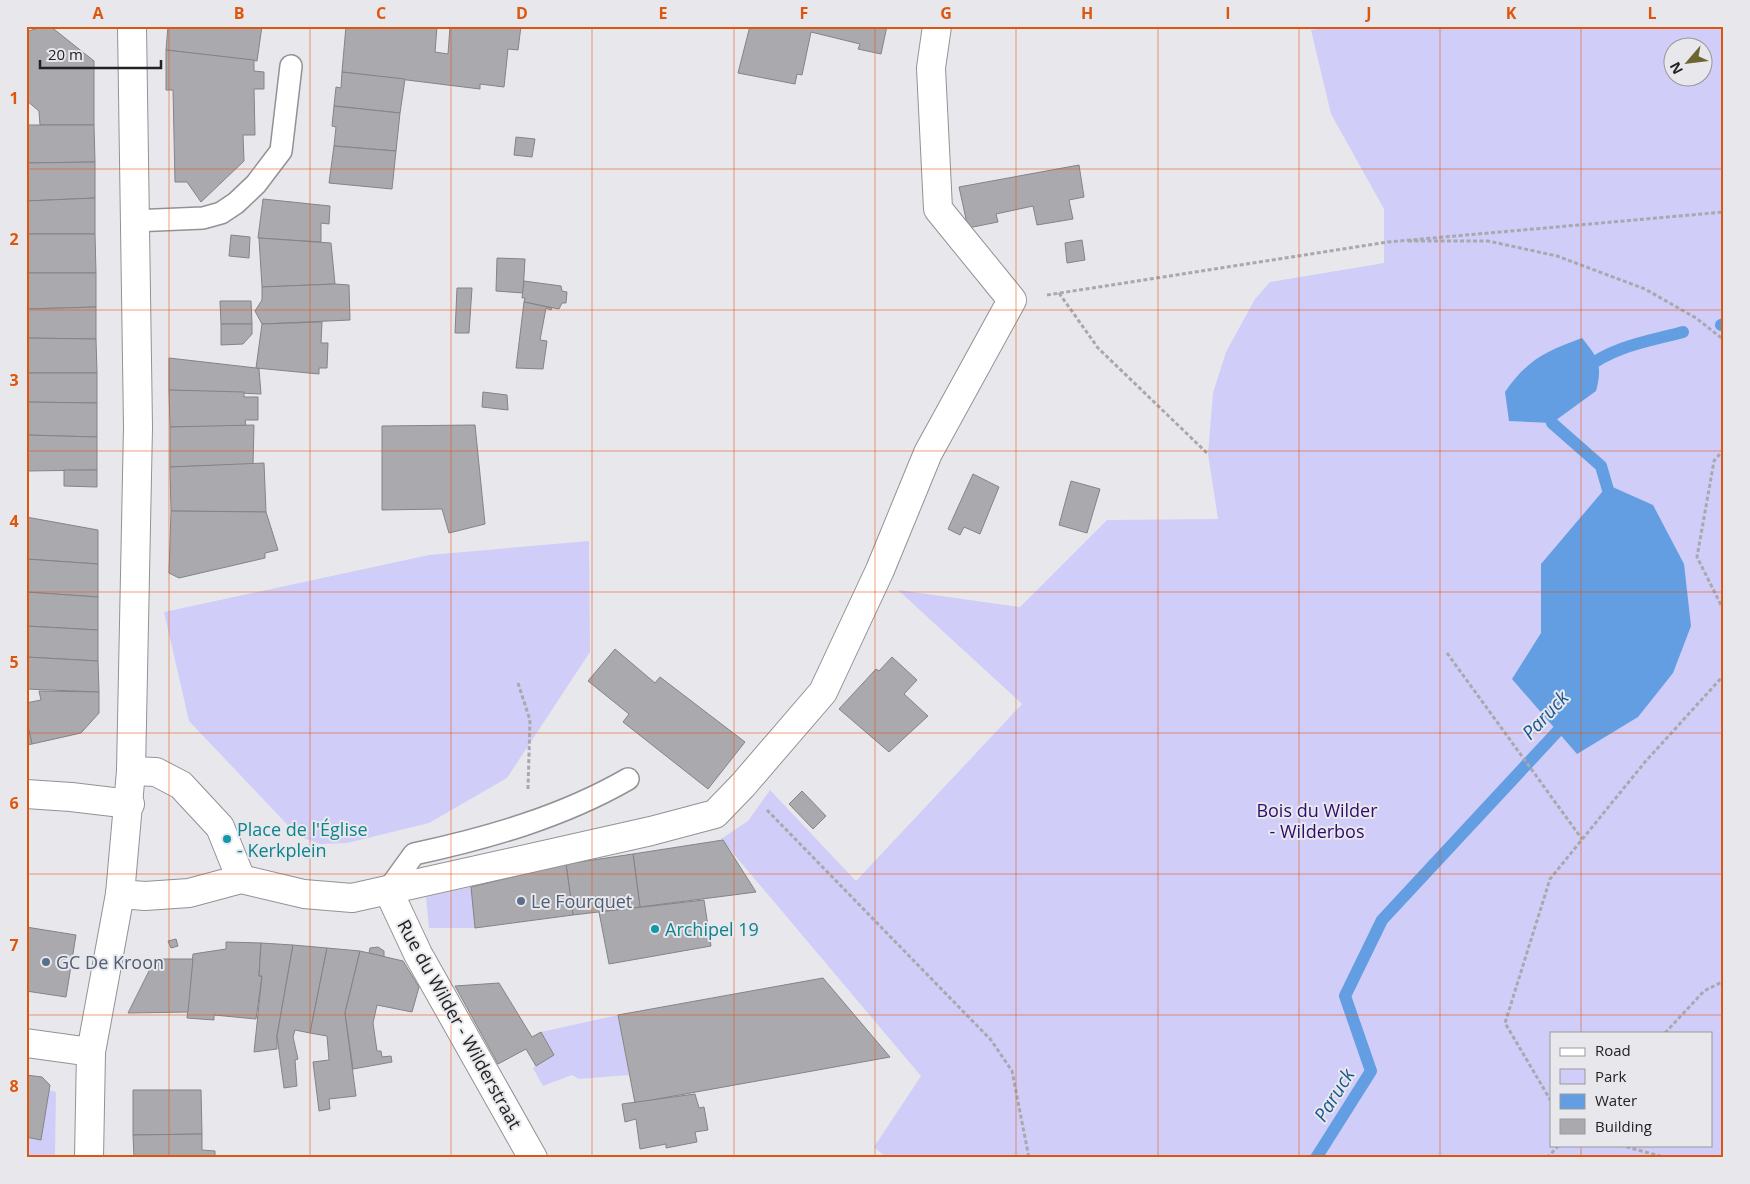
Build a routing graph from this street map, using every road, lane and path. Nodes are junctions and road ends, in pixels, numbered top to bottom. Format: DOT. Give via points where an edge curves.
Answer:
graph roads {
  1 [pos="132,26"];
  2 [pos="937,26"];
  3 [pos="291,66"];
  4 [pos="1724,212"];
  5 [pos="133,221"];
  6 [pos="1388,242"];
  7 [pos="1059,293"];
  8 [pos="1012,300"];
  9 [pos="1724,340"];
  10 [pos="1724,448"];
  11 [pos="1208,454"];
  12 [pos="1724,611"];
  13 [pos="1447,653"];
  14 [pos="1724,675"];
  15 [pos="518,684"];
  16 [pos="131,771"];
  17 [pos="628,779"];
  18 [pos="743,785"];
  19 [pos="26,794"];
  20 [pos="130,804"];
  21 [pos="509,830"];
  22 [pos="1582,839"];
  23 [pos="241,879"];
  24 [pos="388,890"];
  25 [pos="120,894"];
  26 [pos="1724,981"];
  27 [pos="1666,1032"];
  28 [pos="26,1043"];
  29 [pos="91,1052"];
  30 [pos="1550,1098"];
  31 [pos="1557,1146"];
  32 [pos="1624,1146"];
  33 [pos="89,1158"];
  34 [pos="533,1158"];
  35 [pos="1029,1158"];
  36 [pos="1548,1158"];
  37 [pos="1667,1158"];
  1 -- 5 [label="street"];
  2 -- 8 [label="street" via="931,68 938,209"];
  3 -- 5 [label="lane" via="281,151 256,184 221,213 203,218"];
  4 -- 6 [label="path"];
  5 -- 16 [label="street" via="138,427"];
  6 -- 7 [label="path"];
  6 -- 9 [label="path" via="1488,240 1557,256 1645,289 1696,318"];
  7 -- 8 [label="path"];
  7 -- 11 [label="path" via="1098,348"];
  8 -- 18 [label="street" via="928,453 880,570 823,692"];
  10 -- 12 [label="path" via="1714,461 1697,557"];
  13 -- 22 [label="path"];
  14 -- 22 [label="path" via="1645,762"];
  15 -- 21 [label="path" via="530,720 530,763 527,796"];
  16 -- 20 [label="street"];
  16 -- 23 [label="street" via="156,772 181,785 220,827"];
  17 -- 21 [label="lane" via="594,799"];
  18 -- 24 [label="street" via="715,814"];
  18 -- 35 [label="path" via="991,1040 1012,1071"];
  19 -- 20 [label="street"];
  20 -- 25 [label="street"];
  21 -- 24 [label="lane" via="414,854"];
  22 -- 30 [label="path" via="1550,879 1505,1023"];
  23 -- 24 [label="street" via="304,894 352,898"];
  23 -- 25 [label="street" via="189,893"];
  24 -- 34 [label="street, Rue du Wilder - Wilderstraat" via="418,954"];
  25 -- 29 [label="street"];
  26 -- 27 [label="path" via="1704,991"];
  28 -- 29 [label="street"];
  29 -- 33 [label="street"];
  31 -- 36 [label="path"];
  32 -- 37 [label="path"];
}
